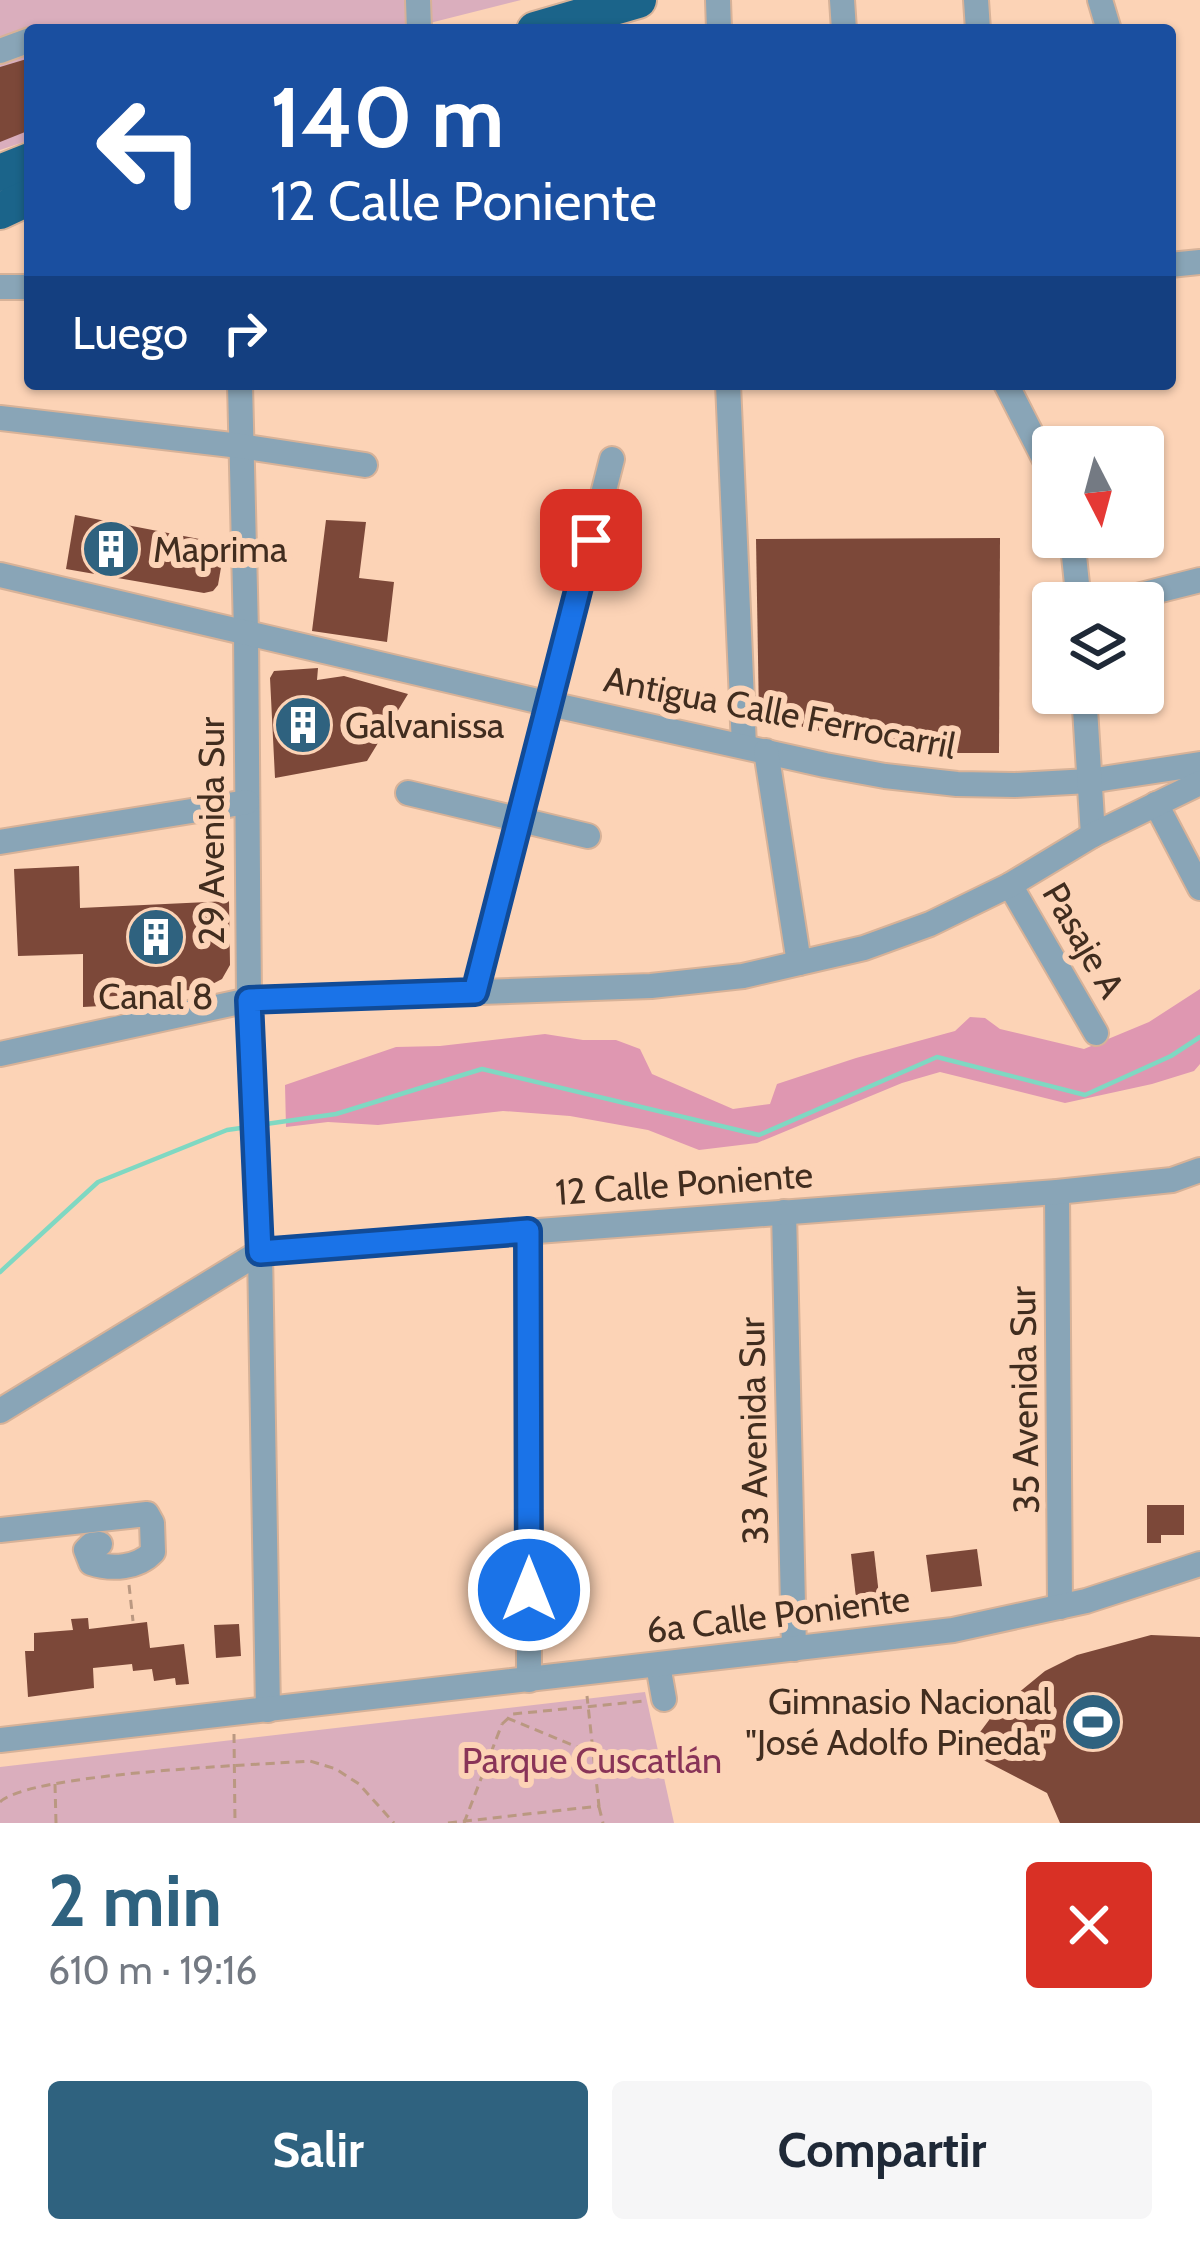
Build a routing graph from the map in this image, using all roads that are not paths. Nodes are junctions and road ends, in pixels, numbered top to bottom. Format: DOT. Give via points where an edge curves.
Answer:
graph roads {
  1 [pos="638,0"];
  2 [pos="556,24"];
  3 [pos="240,390"];
  4 [pos="728,390"];
  5 [pos="1009,390"];
  6 [pos="0,418"];
  7 [pos="1032,435"];
  8 [pos="240,446"];
  9 [pos="612,459"];
  10 [pos="365,465"];
  11 [pos="0,575"];
  12 [pos="1200,580"];
  13 [pos="1164,589"];
  14 [pos="246,632"];
  15 [pos="550,704"];
  16 [pos="1085,714"];
  17 [pos="755,748"];
  18 [pos="1200,764"];
  19 [pos="1089,781"];
  20 [pos="1200,783"];
  21 [pos="408,793"];
  22 [pos="247,802"];
  23 [pos="1156,804"];
  24 [pos="520,820"];
  25 [pos="1093,835"];
  26 [pos="587,836"];
  27 [pos="0,842"];
  28 [pos="1010,885"];
  29 [pos="1200,888"];
  30 [pos="799,963"];
  31 [pos="475,992"];
  32 [pos="249,1000"];
  33 [pos="1096,1033"];
  34 [pos="0,1054"];
  35 [pos="1200,1170"];
  36 [pos="1057,1192"];
  37 [pos="784,1212"];
  38 [pos="528,1231"];
  39 [pos="260,1252"];
  40 [pos="0,1411"];
  41 [pos="0,1530"];
  42 [pos="100,1532"];
  43 [pos="1200,1564"];
  44 [pos="1060,1607"];
  45 [pos="794,1648"];
  46 [pos="658,1665"];
  47 [pos="529,1680"];
  48 [pos="664,1699"];
  49 [pos="268,1710"];
  50 [pos="0,1739"];
  1 -- 2 [label="highway"];
  3 -- 8 [label="street, 29 Avenida Sur"];
  4 -- 17 [label="street"];
  5 -- 7 [label="street"];
  6 -- 8 [label="street"];
  8 -- 10 [label="street"];
  8 -- 14 [label="street, 29 Avenida Sur"];
  9 -- 15 [label="street"];
  11 -- 14 [label="street, Antigua Calle Ferrocarril"];
  12 -- 13 [label="street"];
  14 -- 15 [label="street, Antigua Calle Ferrocarril"];
  14 -- 22 [label="street, 29 Avenida Sur"];
  15 -- 17 [label="street, Antigua Calle Ferrocarril"];
  15 -- 24 [label="street"];
  16 -- 19 [label="street"];
  17 -- 19 [label="street, Antigua Calle Ferrocarril" via="910,779"];
  17 -- 30 [label="street"];
  18 -- 19 [label="street, Antigua Calle Ferrocarril"];
  19 -- 25 [label="street"];
  20 -- 23 [label="street"];
  21 -- 24 [label="street"];
  22 -- 27 [label="street"];
  22 -- 32 [label="street, 29 Avenida Sur"];
  23 -- 25 [label="street"];
  23 -- 29 [label="street"];
  24 -- 26 [label="street"];
  24 -- 31 [label="street"];
  25 -- 28 [label="street"];
  28 -- 30 [label="street" via="909,932"];
  28 -- 33 [label="street, Pasaje A"];
  30 -- 31 [label="street" via="651,986"];
  31 -- 32 [label="street"];
  32 -- 34 [label="street"];
  32 -- 39 [label="street, 29 Avenida Sur"];
  35 -- 36 [label="street, 12 Calle Poniente"];
  36 -- 37 [label="street, 12 Calle Poniente"];
  36 -- 44 [label="street, 35 Avenida Sur"];
  37 -- 38 [label="street, 12 Calle Poniente"];
  37 -- 45 [label="street, 33 Avenida Sur"];
  38 -- 39 [label="street, 12 Calle Poniente"];
  38 -- 47 [label="street"];
  39 -- 40 [label="street, 12 Calle Poniente"];
  39 -- 49 [label="street, 29 Avenida Sur"];
  41 -- 42 [label="street"];
  42 -- 42 [label="street" via="146,1514 153,1552 144,1562 92,1563 86,1550"];
  43 -- 44 [label="street, 6a Calle Poniente"];
  44 -- 45 [label="street, 6a Calle Poniente" via="952,1630"];
  45 -- 46 [label="street, 6a Calle Poniente"];
  46 -- 47 [label="street, 6a Calle Poniente"];
  46 -- 48 [label="street"];
  47 -- 49 [label="street, 6a Calle Poniente"];
  49 -- 50 [label="street, 6a Calle Poniente"];
}
